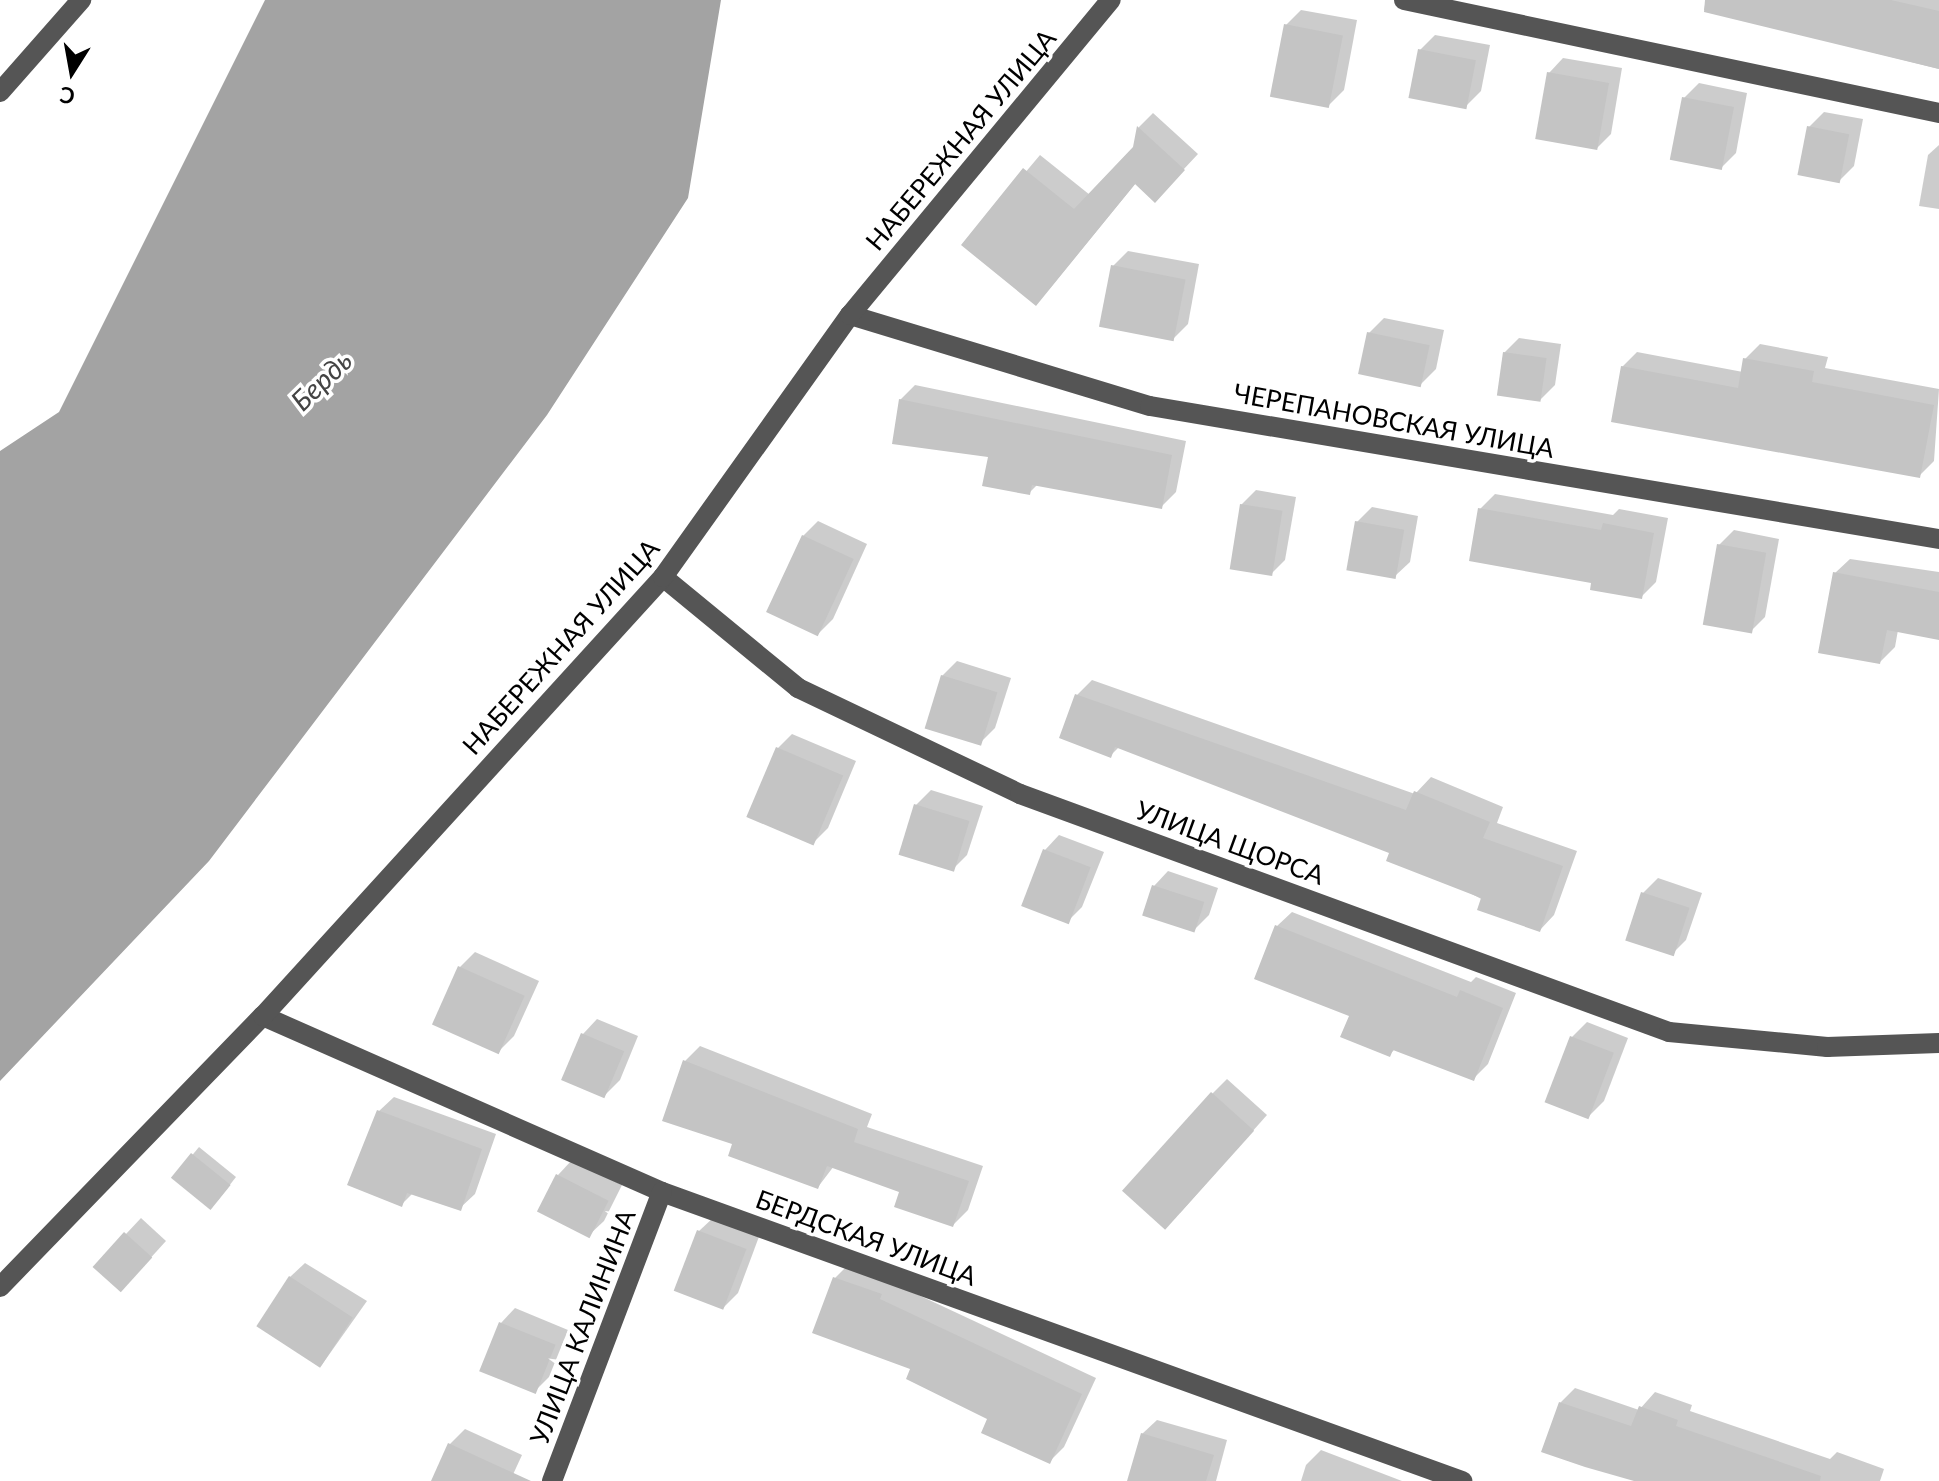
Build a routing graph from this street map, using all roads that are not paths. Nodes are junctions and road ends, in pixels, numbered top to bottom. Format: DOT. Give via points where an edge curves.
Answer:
graph roads {
  1 [pos="81,0"];
  2 [pos="1111,0"];
  3 [pos="1404,0"];
  4 [pos="0,92"];
  5 [pos="1939,113"];
  6 [pos="850,315"];
  7 [pos="1939,539"];
  8 [pos="663,577"];
  9 [pos="263,1016"];
  10 [pos="1939,1043"];
  11 [pos="662,1192"];
  12 [pos="0,1287"];
  13 [pos="552,1481"];
  14 [pos="1462,1481"];
  1 -- 4 [label="street"];
  2 -- 6 [label="street, НАБЕРЕЖНАЯ УЛИЦА"];
  3 -- 5 [label="street"];
  6 -- 7 [label="street, ЧЕРЕПАНОВСКАЯ УЛИЦА" via="1150,406"];
  6 -- 8 [label="street, НАБЕРЕЖНАЯ УЛИЦА"];
  8 -- 9 [label="street, НАБЕРЕЖНАЯ УЛИЦА"];
  8 -- 10 [label="street, УЛИЦА ЩОРСА" via="798,688 1020,794 1669,1032 1827,1047"];
  9 -- 11 [label="street, БЕРДСКАЯ УЛИЦА"];
  9 -- 12 [label="street, НАБЕРЕЖНАЯ УЛИЦА"];
  11 -- 13 [label="street, УЛИЦА КАЛИНИНА"];
  11 -- 14 [label="street, БЕРДСКАЯ УЛИЦА"];
}
